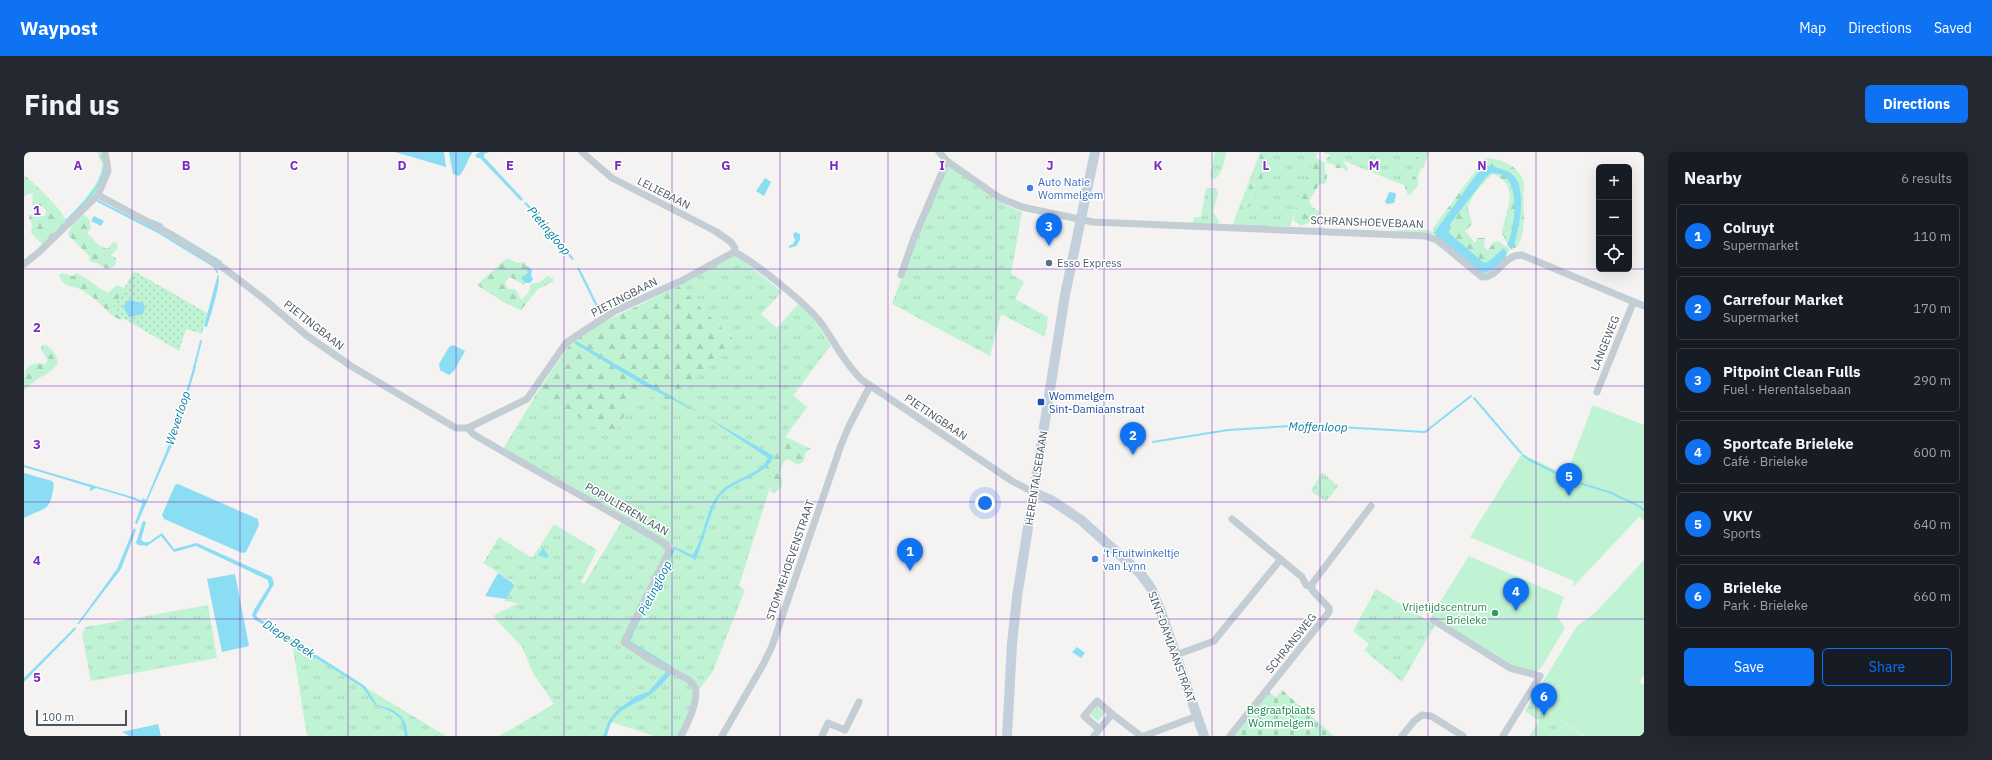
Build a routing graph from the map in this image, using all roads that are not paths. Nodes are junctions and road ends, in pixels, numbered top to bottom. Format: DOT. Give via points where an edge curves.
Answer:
graph roads {
  1 [pos="105,152"];
  2 [pos="582,152"];
  3 [pos="939,152"];
  4 [pos="1095,152"];
  5 [pos="948,160"];
  6 [pos="98,195"];
  7 [pos="1081,219"];
  8 [pos="734,252"];
  9 [pos="24,264"];
  10 [pos="901,275"];
  11 [pos="1633,303"];
  12 [pos="1644,306"];
  13 [pos="870,386"];
  14 [pos="1597,392"];
  15 [pos="468,428"];
  16 [pos="1035,493"];
  17 [pos="1371,506"];
  18 [pos="1232,519"];
  19 [pos="1281,559"];
  20 [pos="1311,587"];
  21 [pos="1433,620"];
  22 [pos="1176,656"];
  23 [pos="859,702"];
  24 [pos="1112,714"];
  25 [pos="1197,716"];
  26 [pos="1100,729"];
  27 [pos="681,736"];
  28 [pos="722,736"];
  29 [pos="822,736"];
  30 [pos="1007,736"];
  31 [pos="1094,736"];
  32 [pos="1141,736"];
  33 [pos="1144,736"];
  34 [pos="1204,736"];
  35 [pos="1230,736"];
  36 [pos="1402,736"];
  37 [pos="1463,736"];
  38 [pos="1503,736"];
  1 -- 6 [label="street" via="108,171"];
  2 -- 8 [label="street, LELIEBAAN" via="612,178 715,231 731,242 735,248"];
  3 -- 5 [label="street, SCHRANSHOEVEBAAN"];
  4 -- 7 [label="main road, HERENTALSEBAAN"];
  5 -- 7 [label="street, SCHRANSHOEVEBAAN" via="1010,203"];
  5 -- 10 [label="street"];
  6 -- 9 [label="street"];
  6 -- 15 [label="street, PIETINGBAAN" via="165,231 225,269 306,335 351,366 447,424 456,428"];
  7 -- 11 [label="street, SCHRANSHOEVEBAAN" via="1159,226 1425,236 1437,240 1482,277 1490,276 1512,256 1522,255"];
  7 -- 16 [label="main road, HERENTALSEBAAN" via="1065,295"];
  8 -- 13 [label="street, PIETINGBAAN" via="757,267 815,315 847,364"];
  8 -- 15 [label="street, PIETINGBAAN" via="683,280 615,311 574,337 564,346 527,399"];
  11 -- 12 [label="street, SCHRANSHOEVEBAAN"];
  11 -- 14 [label="street, LANGEWEG"];
  13 -- 16 [label="street, PIETINGBAAN" via="1012,482"];
  13 -- 28 [label="street, STOMMEHOEVENSTRAAT" via="841,445 772,646"];
  15 -- 27 [label="street, POPULIERENLAAN" via="473,434 518,461 579,493 667,545 670,551 624,642 695,686 688,721"];
  16 -- 22 [label="main road, SINT-DAMIAANSTRAAT" via="1082,520 1140,573 1158,602"];
  16 -- 30 [label="main road, HERENTALSEBAAN" via="1014,622"];
  17 -- 20 [label="street"];
  18 -- 19 [label="street"];
  19 -- 20 [label="street" via="1302,577 1308,587"];
  19 -- 22 [label="street" via="1214,641"];
  20 -- 35 [label="street, SCHRANSWEG" via="1329,608 1329,612"];
  21 -- 38 [label="street" via="1510,668 1540,676"];
  22 -- 25 [label="main road, SINT-DAMIAANSTRAAT"];
  23 -- 29 [label="street" via="845,730 828,723"];
  24 -- 26 [label="street"];
  24 -- 26 [label="street" via="1097,701 1084,716"];
  24 -- 32 [label="street"];
  25 -- 33 [label="street"];
  25 -- 34 [label="main road, SINT-DAMIAANSTRAAT"];
  26 -- 31 [label="street"];
  36 -- 37 [label="street" via="1422,715 1431,716"];
}
